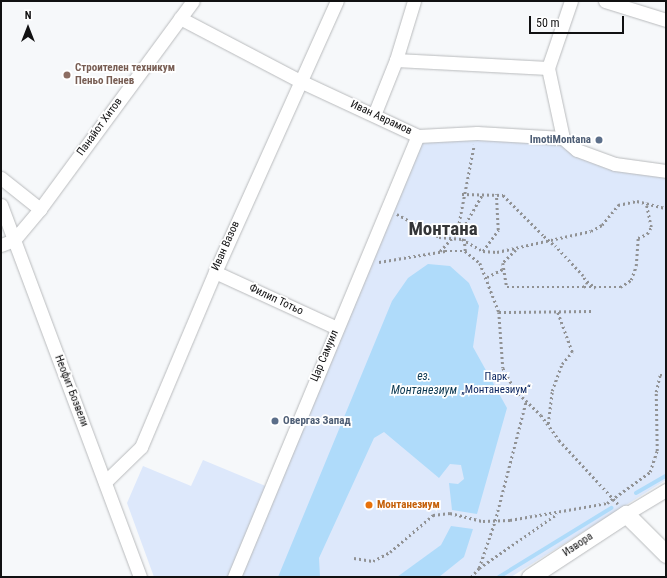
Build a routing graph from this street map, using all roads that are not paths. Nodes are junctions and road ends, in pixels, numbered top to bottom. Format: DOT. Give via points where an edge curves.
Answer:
graph roads {
  1 [pos="193,1"];
  2 [pos="337,1"];
  3 [pos="414,1"];
  4 [pos="571,1"];
  5 [pos="605,1"];
  6 [pos="180,18"];
  7 [pos="666,20"];
  8 [pos="396,60"];
  9 [pos="548,68"];
  10 [pos="300,81"];
  11 [pos="374,115"];
  12 [pos="418,136"];
  13 [pos="563,138"];
  14 [pos="666,170"];
  15 [pos="1,178"];
  16 [pos="1,205"];
  17 [pos="40,209"];
  18 [pos="14,240"];
  19 [pos="1,245"];
  20 [pos="215,272"];
  21 [pos="337,328"];
  22 [pos="105,482"];
  23 [pos="666,490"];
  24 [pos="626,514"];
  25 [pos="666,554"];
  26 [pos="140,577"];
  27 [pos="234,577"];
  28 [pos="530,577"];
  1 -- 6 [label="street, Панайот Хитов"];
  2 -- 10 [label="street, Иван Вазов"];
  3 -- 8 [label="street"];
  4 -- 9 [label="street"];
  5 -- 7 [label="street"];
  6 -- 10 [label="street, Иван Аврамов"];
  6 -- 17 [label="street, Панайот Хитов"];
  8 -- 9 [label="street"];
  8 -- 11 [label="street"];
  9 -- 13 [label="street"];
  10 -- 11 [label="street, Иван Аврамов"];
  10 -- 20 [label="street, Иван Вазов"];
  11 -- 12 [label="street, Иван Аврамов"];
  12 -- 13 [label="street, Иван Аврамов" via="477,133"];
  12 -- 21 [label="street, Цар Самуил"];
  13 -- 14 [label="street" via="577,150 614,164"];
  15 -- 17 [label="street"];
  16 -- 18 [label="street, Неофит Бозвели"];
  17 -- 18 [label="street, Панайот Хитов"];
  18 -- 19 [label="street, Панайот Хитов"];
  18 -- 22 [label="street, Неофит Бозвели"];
  20 -- 21 [label="street, Филип Тотьо"];
  20 -- 22 [label="street, Иван Вазов" via="141,447"];
  21 -- 27 [label="street, Цар Самуил"];
  22 -- 26 [label="street, Неофит Бозвели"];
  23 -- 24 [label="street"];
  24 -- 25 [label="main road"];
  24 -- 28 [label="main road, Извора"];
}
